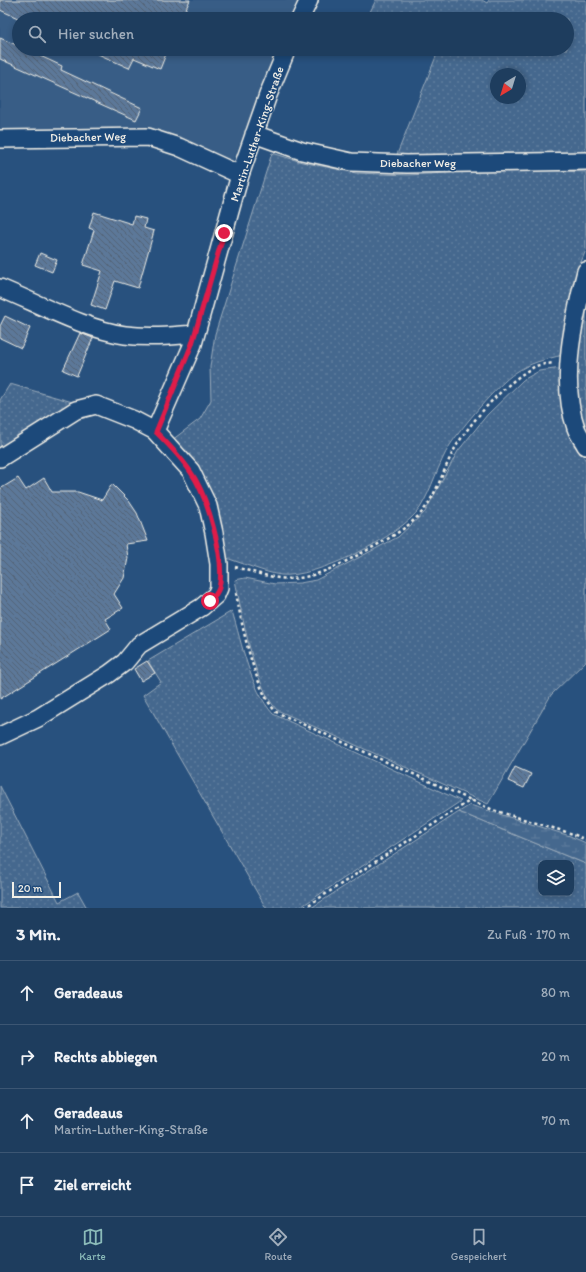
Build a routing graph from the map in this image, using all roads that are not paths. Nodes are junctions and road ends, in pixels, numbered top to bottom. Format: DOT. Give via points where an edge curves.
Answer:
graph roads {
  1 [pos="309,0"];
  2 [pos="303,12"];
  3 [pos="284,56"];
  4 [pos="254,134"];
  5 [pos="0,139"];
  6 [pos="586,161"];
  7 [pos="240,174"];
  8 [pos="586,271"];
  9 [pos="0,288"];
  10 [pos="195,334"];
  11 [pos="156,432"];
  12 [pos="586,446"];
  13 [pos="0,458"];
  14 [pos="0,736"];
  1 -- 2 [label="street"];
  3 -- 4 [label="street, Martin-Luther-King-Straße"];
  4 -- 6 [label="street, Diebacher Weg" via="302,151 351,162 407,164"];
  4 -- 7 [label="street, Martin-Luther-King-Straße"];
  5 -- 7 [label="street, Diebacher Weg" via="148,137 179,147"];
  7 -- 10 [label="street, Martin-Luther-King-Straße"];
  8 -- 12 [label="street" via="568,360 571,403 576,428"];
  9 -- 10 [label="street" via="99,329 124,335 158,337"];
  10 -- 11 [label="street, Martin-Luther-King-Straße"];
  11 -- 13 [label="street" via="116,411 96,405 85,406"];
  11 -- 14 [label="street" via="191,471 208,506 219,564 219,588 216,595 202,607 139,645 125,662 109,674 38,718"];
}
